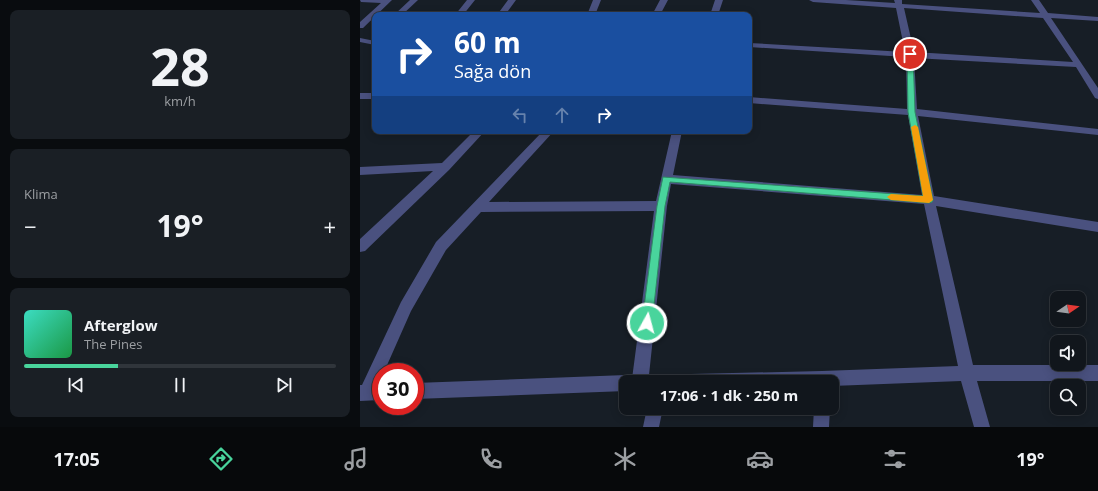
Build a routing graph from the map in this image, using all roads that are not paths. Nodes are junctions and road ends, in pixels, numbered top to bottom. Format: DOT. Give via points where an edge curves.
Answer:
graph roads {
  1 [pos="361,0"];
  2 [pos="414,0"];
  3 [pos="471,0"];
  4 [pos="512,0"];
  5 [pos="597,0"];
  6 [pos="664,0"];
  7 [pos="719,0"];
  8 [pos="813,0"];
  9 [pos="820,0"];
  10 [pos="1035,0"];
  11 [pos="387,1"];
  12 [pos="898,2"];
  13 [pos="375,12"];
  14 [pos="401,12"];
  15 [pos="461,12"];
  16 [pos="504,12"];
  17 [pos="592,12"];
  18 [pos="658,12"];
  19 [pos="715,12"];
  20 [pos="372,15"];
  21 [pos="1046,15"];
  22 [pos="1098,19"];
  23 [pos="360,26"];
  24 [pos="360,40"];
  25 [pos="372,41"];
  26 [pos="752,45"];
  27 [pos="910,54"];
  28 [pos="1079,65"];
  29 [pos="360,96"];
  30 [pos="372,96"];
  31 [pos="1098,96"];
  32 [pos="752,100"];
  33 [pos="912,112"];
  34 [pos="1098,132"];
  35 [pos="477,134"];
  36 [pos="546,134"];
  37 [pos="676,134"];
  38 [pos="445,167"];
  39 [pos="360,171"];
  40 [pos="666,179"];
  41 [pos="929,200"];
  42 [pos="478,206"];
  43 [pos="661,206"];
  44 [pos="1098,227"];
  45 [pos="360,247"];
  46 [pos="967,373"];
  47 [pos="1098,373"];
  48 [pos="641,375"];
  49 [pos="839,380"];
  50 [pos="619,383"];
  51 [pos="424,391"];
  52 [pos="369,393"];
  53 [pos="654,415"];
  54 [pos="822,415"];
  55 [pos="651,427"];
  56 [pos="822,427"];
  57 [pos="982,427"];
  1 -- 11 [label="street"];
  2 -- 14 [label="street"];
  3 -- 15 [label="street"];
  4 -- 16 [label="street"];
  5 -- 17 [label="street"];
  6 -- 18 [label="street"];
  7 -- 19 [label="street"];
  8 -- 9 [label="street"];
  9 -- 12 [label="street"];
  10 -- 21 [label="street"];
  11 -- 13 [label="street"];
  12 -- 21 [label="street"];
  12 -- 27 [label="street"];
  20 -- 23 [label="street"];
  21 -- 22 [label="street"];
  21 -- 28 [label="street"];
  24 -- 25 [label="street"];
  26 -- 27 [label="street"];
  27 -- 28 [label="street"];
  27 -- 33 [label="street"];
  28 -- 31 [label="street"];
  29 -- 30 [label="street"];
  32 -- 33 [label="street"];
  33 -- 34 [label="street"];
  33 -- 41 [label="street"];
  35 -- 38 [label="street"];
  36 -- 42 [label="street"];
  37 -- 40 [label="street"];
  38 -- 39 [label="street"];
  38 -- 45 [label="street"];
  40 -- 41 [label="street"];
  40 -- 43 [label="street"];
  41 -- 44 [label="street"];
  41 -- 46 [label="street"];
  42 -- 43 [label="street"];
  42 -- 52 [label="street" via="441,246 406,307"];
  43 -- 48 [label="street"];
  46 -- 47 [label="street"];
  46 -- 49 [label="street"];
  46 -- 57 [label="street"];
  50 -- 51 [label="street"];
  53 -- 55 [label="street"];
  54 -- 56 [label="street"];
}
